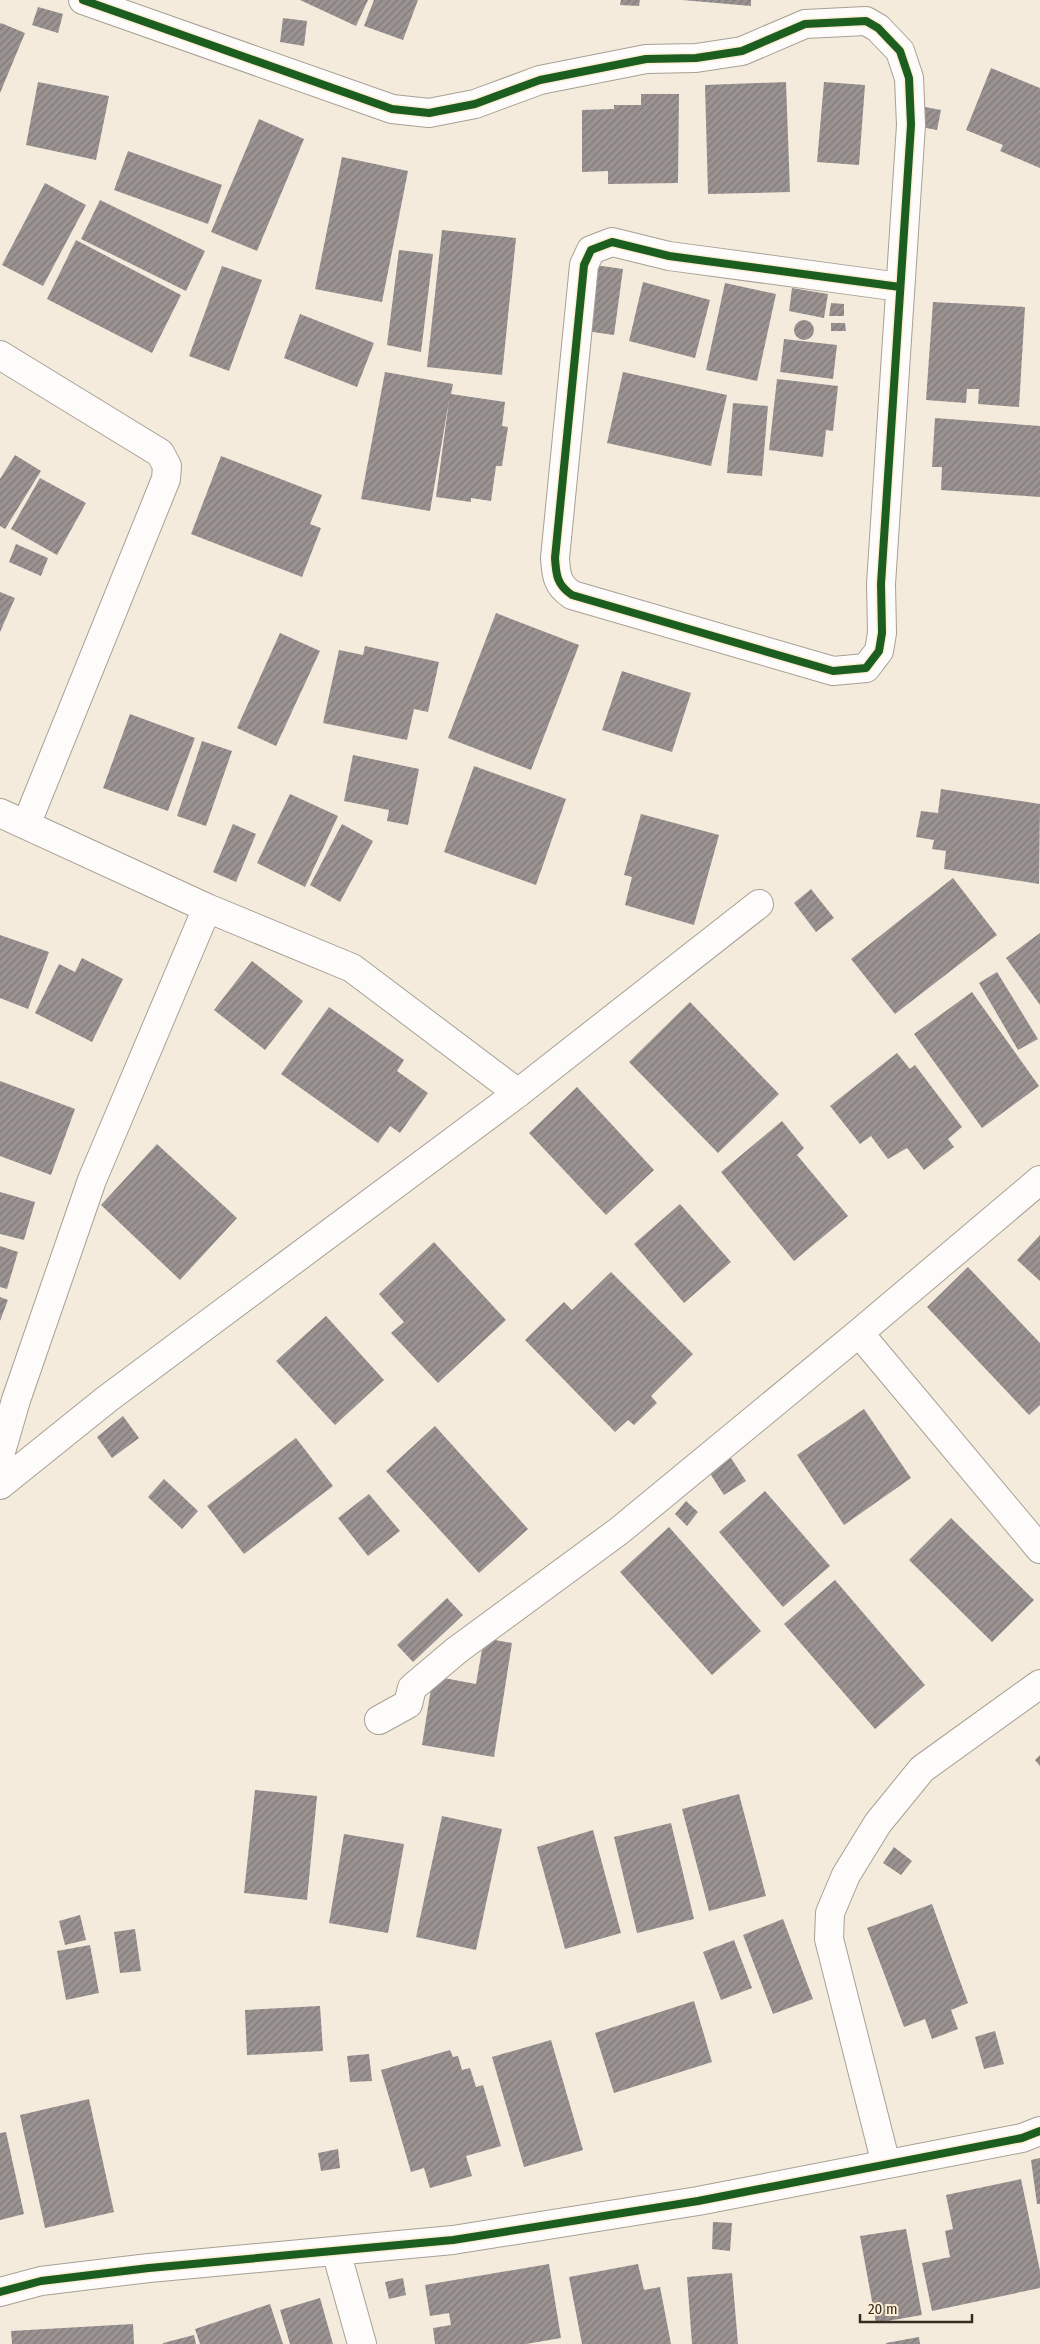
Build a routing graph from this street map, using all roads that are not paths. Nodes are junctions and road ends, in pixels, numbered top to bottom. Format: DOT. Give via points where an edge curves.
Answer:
graph roads {
  1 [pos="83,0"];
  2 [pos="864,10"];
  3 [pos="900,288"];
  4 [pos="0,355"];
  5 [pos="0,813"];
  6 [pos="26,825"];
  7 [pos="758,904"];
  8 [pos="207,908"];
  9 [pos="518,1093"];
  10 [pos="1040,1180"];
  11 [pos="859,1334"];
  12 [pos="8,1397"];
  13 [pos="0,1455"];
  14 [pos="0,1484"];
  15 [pos="1040,1549"];
  16 [pos="1040,1684"];
  17 [pos="379,1720"];
  18 [pos="1040,2131"];
  19 [pos="886,2164"];
  20 [pos="336,2251"];
  21 [pos="0,2292"];
  22 [pos="362,2344"];
  1 -- 2 [label="street" via="392,109 429,113 475,104 540,80 646,58 696,58 742,51 805,24"];
  2 -- 3 [label="street" via="900,51 909,78 911,125"];
  3 -- 3 [label="street" via="669,256 612,242 591,250 584,265 555,558 556,579 564,590 833,671 866,668 879,652 882,633 882,575"];
  4 -- 6 [label="street" via="160,453 167,466 166,479"];
  5 -- 6 [label="street"];
  6 -- 8 [label="street"];
  7 -- 9 [label="street"];
  8 -- 9 [label="street" via="352,968"];
  8 -- 12 [label="street" via="92,1180"];
  9 -- 14 [label="street" via="107,1399"];
  10 -- 11 [label="street"];
  11 -- 15 [label="street"];
  11 -- 17 [label="street" via="619,1531 457,1650 412,1688 408,1704"];
  12 -- 13 [label="street"];
  16 -- 19 [label="street" via="922,1769 878,1823 846,1876 830,1914 829,1939"];
  18 -- 19 [label="street" via="1022,2138"];
  19 -- 20 [label="street" via="698,2201 463,2239"];
  20 -- 21 [label="street" via="41,2281"];
  20 -- 22 [label="street"];
}
